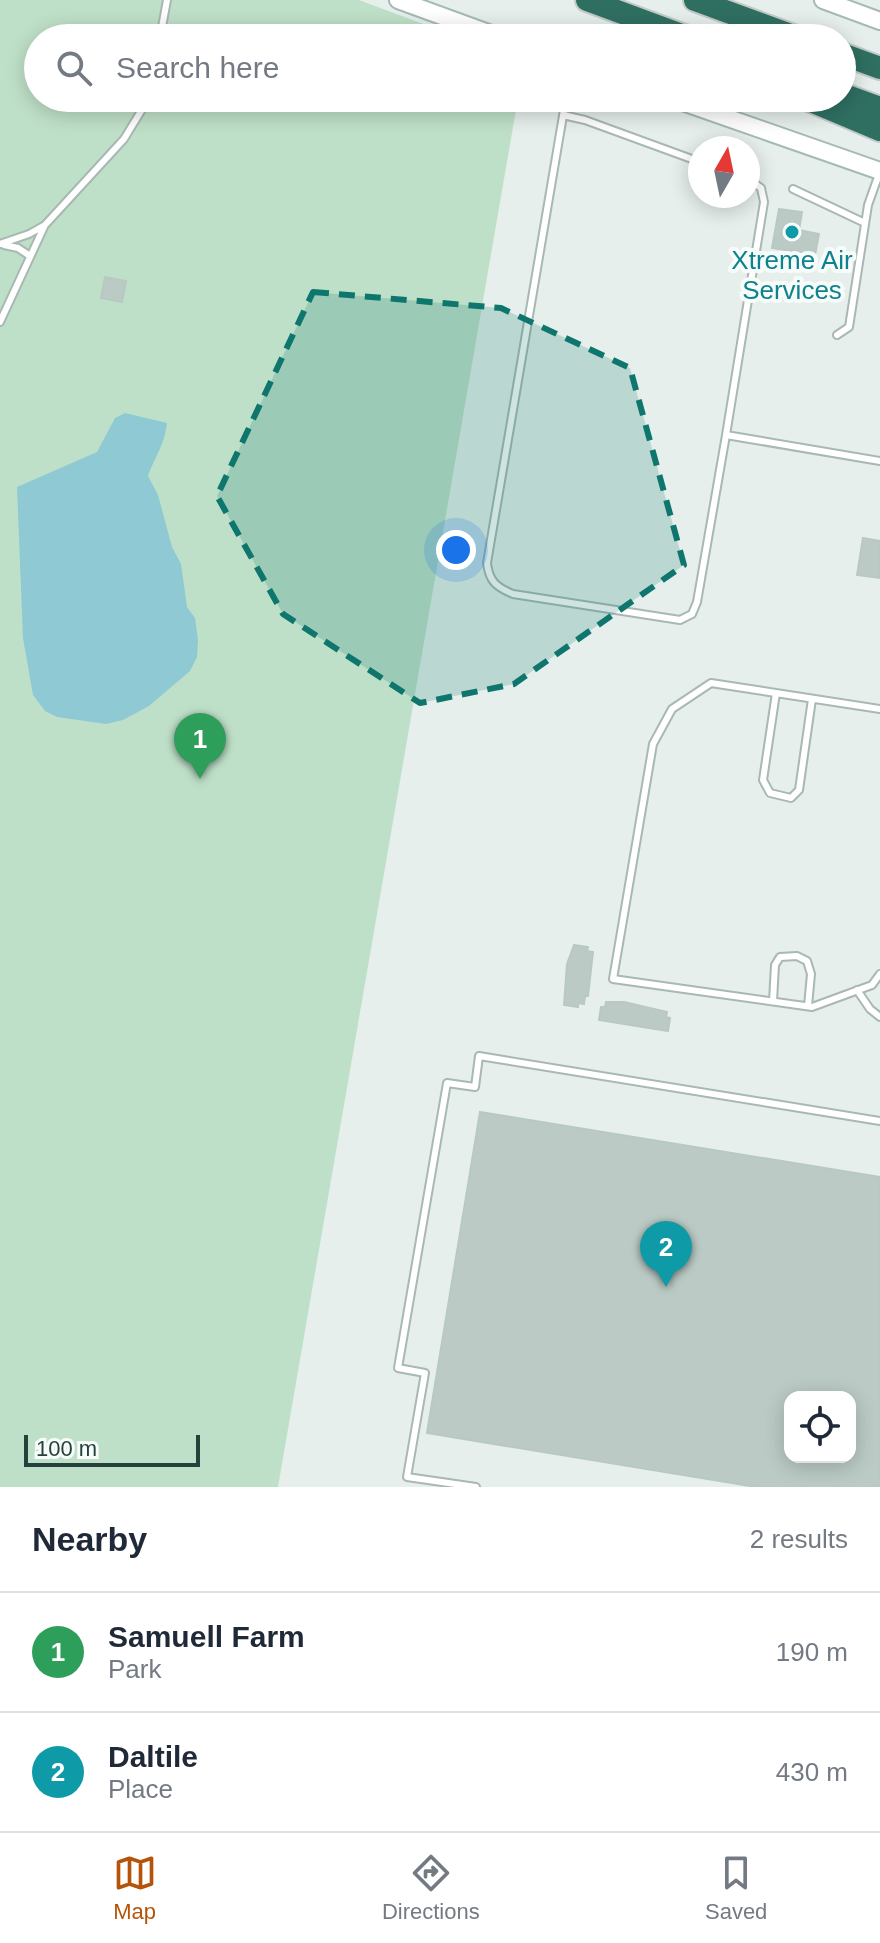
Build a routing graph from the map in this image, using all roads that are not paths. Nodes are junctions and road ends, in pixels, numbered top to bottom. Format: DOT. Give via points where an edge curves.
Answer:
graph roads {
  1 [pos="167,0"];
  2 [pos="398,0"];
  3 [pos="584,0"];
  4 [pos="695,0"];
  5 [pos="823,0"];
  6 [pos="880,21"];
  7 [pos="163,24"];
  8 [pos="464,24"];
  9 [pos="636,24"];
  10 [pos="651,24"];
  11 [pos="761,24"];
  12 [pos="856,59"];
  13 [pos="880,68"];
  14 [pos="856,99"];
  15 [pos="880,108"];
  16 [pos="140,112"];
  17 [pos="564,112"];
  18 [pos="711,112"];
  19 [pos="837,112"];
  20 [pos="563,115"];
  21 [pos="880,130"];
  22 [pos="688,158"];
  23 [pos="880,171"];
  24 [pos="760,187"];
  25 [pos="793,189"];
  26 [pos="865,223"];
  27 [pos="45,225"];
  28 [pos="0,244"];
  29 [pos="30,256"];
  30 [pos="0,322"];
  31 [pos="837,335"];
  32 [pos="726,435"];
  33 [pos="880,461"];
  34 [pos="776,693"];
  35 [pos="812,699"];
  36 [pos="880,709"];
  37 [pos="880,974"];
  38 [pos="857,990"];
  39 [pos="773,1001"];
  40 [pos="808,1006"];
  41 [pos="880,1017"];
  42 [pos="880,1121"];
  43 [pos="476,1487"];
  1 -- 7 [label="lane"];
  2 -- 8 [label="main road"];
  3 -- 9 [label="highway"];
  3 -- 10 [label="highway"];
  4 -- 11 [label="highway"];
  5 -- 6 [label="main road"];
  12 -- 13 [label="highway"];
  14 -- 15 [label="highway"];
  16 -- 27 [label="lane" via="124,139"];
  17 -- 20 [label="lane"];
  18 -- 23 [label="main road"];
  19 -- 21 [label="highway"];
  20 -- 22 [label="lane"];
  20 -- 32 [label="lane" via="487,563 489,576 513,594 664,619 692,614"];
  23 -- 26 [label="lane"];
  24 -- 32 [label="lane" via="764,202"];
  25 -- 26 [label="lane"];
  26 -- 31 [label="lane" via="849,327"];
  27 -- 28 [label="lane"];
  27 -- 29 [label="lane"];
  28 -- 29 [label="lane"];
  29 -- 30 [label="lane"];
  32 -- 33 [label="lane"];
  34 -- 35 [label="lane"];
  34 -- 35 [label="lane" via="763,780 770,793 791,798 799,790"];
  34 -- 39 [label="lane" via="711,683 672,709 653,744 613,979"];
  35 -- 36 [label="lane"];
  37 -- 38 [label="lane" via="872,985"];
  38 -- 40 [label="lane"];
  38 -- 41 [label="lane"];
  39 -- 40 [label="lane"];
  39 -- 40 [label="lane" via="775,965 780,957 797,956 807,961 811,974"];
  42 -- 43 [label="lane" via="479,1056 475,1087 447,1083 398,1368 425,1373 407,1477"];
}
